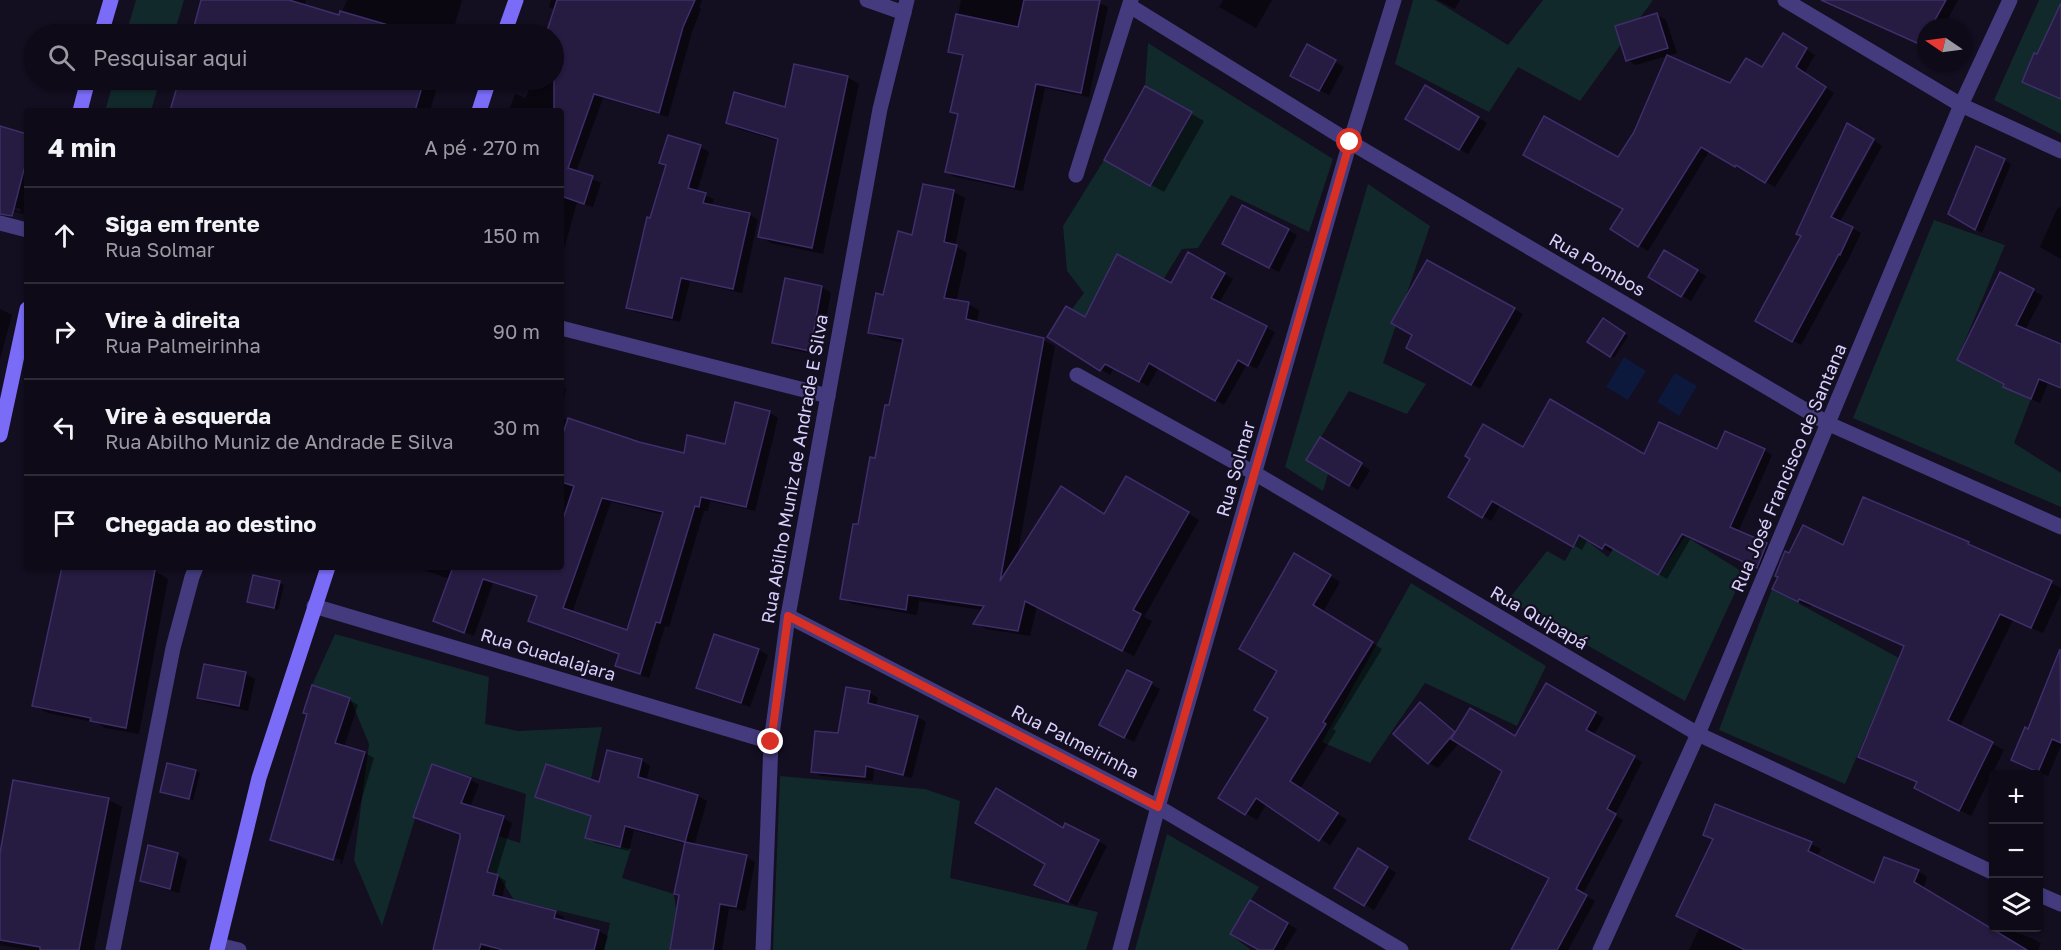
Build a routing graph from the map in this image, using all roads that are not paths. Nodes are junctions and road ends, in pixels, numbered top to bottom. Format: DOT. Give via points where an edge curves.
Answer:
graph roads {
  1 [pos="111,0"];
  2 [pos="516,0"];
  3 [pos="867,0"];
  4 [pos="1394,0"];
  5 [pos="1785,0"];
  6 [pos="2010,0"];
  7 [pos="1130,3"];
  8 [pos="906,7"];
  9 [pos="104,24"];
  10 [pos="508,24"];
  11 [pos="85,90"];
  12 [pos="486,90"];
  13 [pos="1961,105"];
  14 [pos="81,108"];
  15 [pos="480,108"];
  16 [pos="1350,142"];
  17 [pos="2061,151"];
  18 [pos="1076,175"];
  19 [pos="0,223"];
  20 [pos="24,230"];
  21 [pos="24,323"];
  22 [pos="564,329"];
  23 [pos="1077,375"];
  24 [pos="828,396"];
  25 [pos="1829,424"];
  26 [pos="0,435"];
  27 [pos="1256,474"];
  28 [pos="2061,527"];
  29 [pos="195,570"];
  30 [pos="327,570"];
  31 [pos="314,606"];
  32 [pos="788,616"];
  33 [pos="1698,734"];
  34 [pos="771,742"];
  35 [pos="1158,807"];
  36 [pos="1989,871"];
  37 [pos="2043,896"];
  38 [pos="2061,904"];
  39 [pos="218,948"];
  40 [pos="113,950"];
  41 [pos="239,950"];
  42 [pos="763,950"];
  43 [pos="1120,950"];
  44 [pos="1401,950"];
  45 [pos="1600,950"];
  1 -- 9 [label="main road"];
  2 -- 10 [label="main road"];
  3 -- 8 [label="street"];
  4 -- 16 [label="street, Rua Solmar"];
  5 -- 13 [label="street"];
  6 -- 13 [label="street, Rua José Francisco de Santana"];
  7 -- 16 [label="street, Rua Pombos"];
  7 -- 18 [label="street"];
  8 -- 24 [label="street, Rua Abilho Muniz de Andrade E Silva" via="880,109"];
  11 -- 14 [label="main road"];
  12 -- 15 [label="main road"];
  13 -- 17 [label="street"];
  13 -- 25 [label="street, Rua José Francisco de Santana"];
  16 -- 25 [label="street, Rua Pombos"];
  16 -- 27 [label="street, Rua Solmar"];
  19 -- 20 [label="street"];
  21 -- 26 [label="main road"];
  22 -- 24 [label="street"];
  23 -- 27 [label="street, Rua Quipapá"];
  24 -- 32 [label="street, Rua Abilho Muniz de Andrade E Silva"];
  25 -- 28 [label="street, Rua Pombos"];
  25 -- 33 [label="street, Rua José Francisco de Santana"];
  27 -- 33 [label="street, Rua Quipapá"];
  27 -- 35 [label="street, Rua Solmar"];
  29 -- 40 [label="street" via="173,648"];
  30 -- 31 [label="main road"];
  31 -- 34 [label="street, Rua Guadalajara"];
  31 -- 39 [label="main road" via="259,778"];
  32 -- 34 [label="street, Rua Abilho Muniz de Andrade E Silva"];
  32 -- 35 [label="street, Rua Palmeirinha"];
  33 -- 36 [label="street, Rua Quipapá"];
  33 -- 45 [label="street, Rua José Francisco de Santana"];
  34 -- 42 [label="street, Rua Abilho Muniz de Andrade E Silva"];
  35 -- 43 [label="street, Rua Solmar"];
  35 -- 44 [label="street, Rua Palmeirinha"];
  37 -- 38 [label="street"];
  39 -- 41 [label="street"];
}
